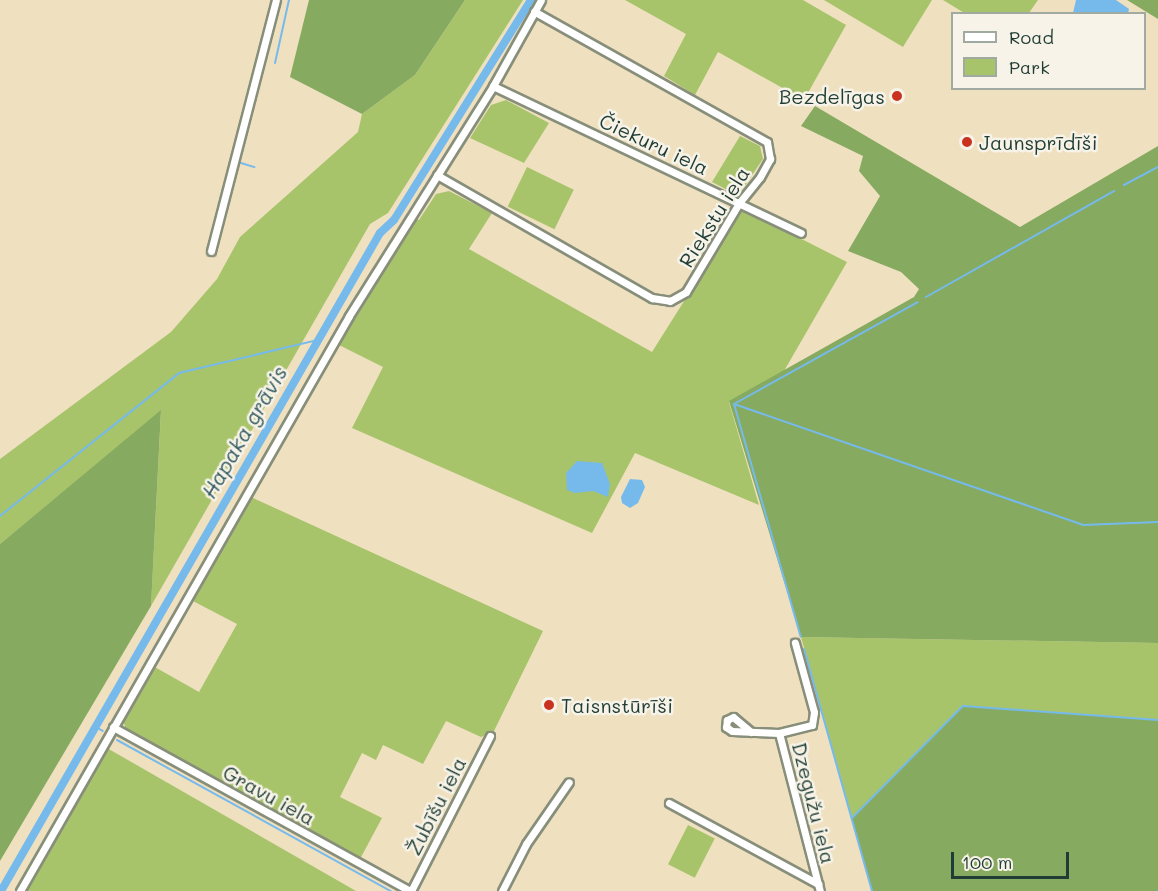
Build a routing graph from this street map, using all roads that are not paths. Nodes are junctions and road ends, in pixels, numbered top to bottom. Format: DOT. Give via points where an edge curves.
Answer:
graph roads {
  1 [pos="276,0"];
  2 [pos="541,0"];
  3 [pos="534,11"];
  4 [pos="493,86"];
  5 [pos="437,175"];
  6 [pos="739,203"];
  7 [pos="801,233"];
  8 [pos="211,251"];
  9 [pos="795,643"];
  10 [pos="113,727"];
  11 [pos="751,732"];
  12 [pos="779,733"];
  13 [pos="490,736"];
  14 [pos="569,782"];
  15 [pos="669,803"];
  16 [pos="819,887"];
  17 [pos="20,891"];
  18 [pos="410,891"];
  19 [pos="502,891"];
  1 -- 8 [label="street"];
  2 -- 3 [label="street"];
  3 -- 4 [label="street"];
  3 -- 6 [label="street, Riekstu iela" via="768,142 770,159"];
  4 -- 5 [label="street"];
  4 -- 6 [label="street, Čiekuru iela"];
  5 -- 6 [label="street, Riekstu iela" via="652,298 670,301 686,292"];
  5 -- 10 [label="street" via="354,307"];
  6 -- 7 [label="street, Čiekuru iela"];
  9 -- 12 [label="street, Dzegužu iela" via="814,712 812,725"];
  10 -- 17 [label="street"];
  10 -- 18 [label="street, Gravu iela"];
  11 -- 12 [label="street"];
  12 -- 16 [label="street, Dzegužu iela"];
  13 -- 18 [label="street, Žubīšu iela"];
  14 -- 19 [label="street" via="526,844"];
  15 -- 16 [label="street"];
}
